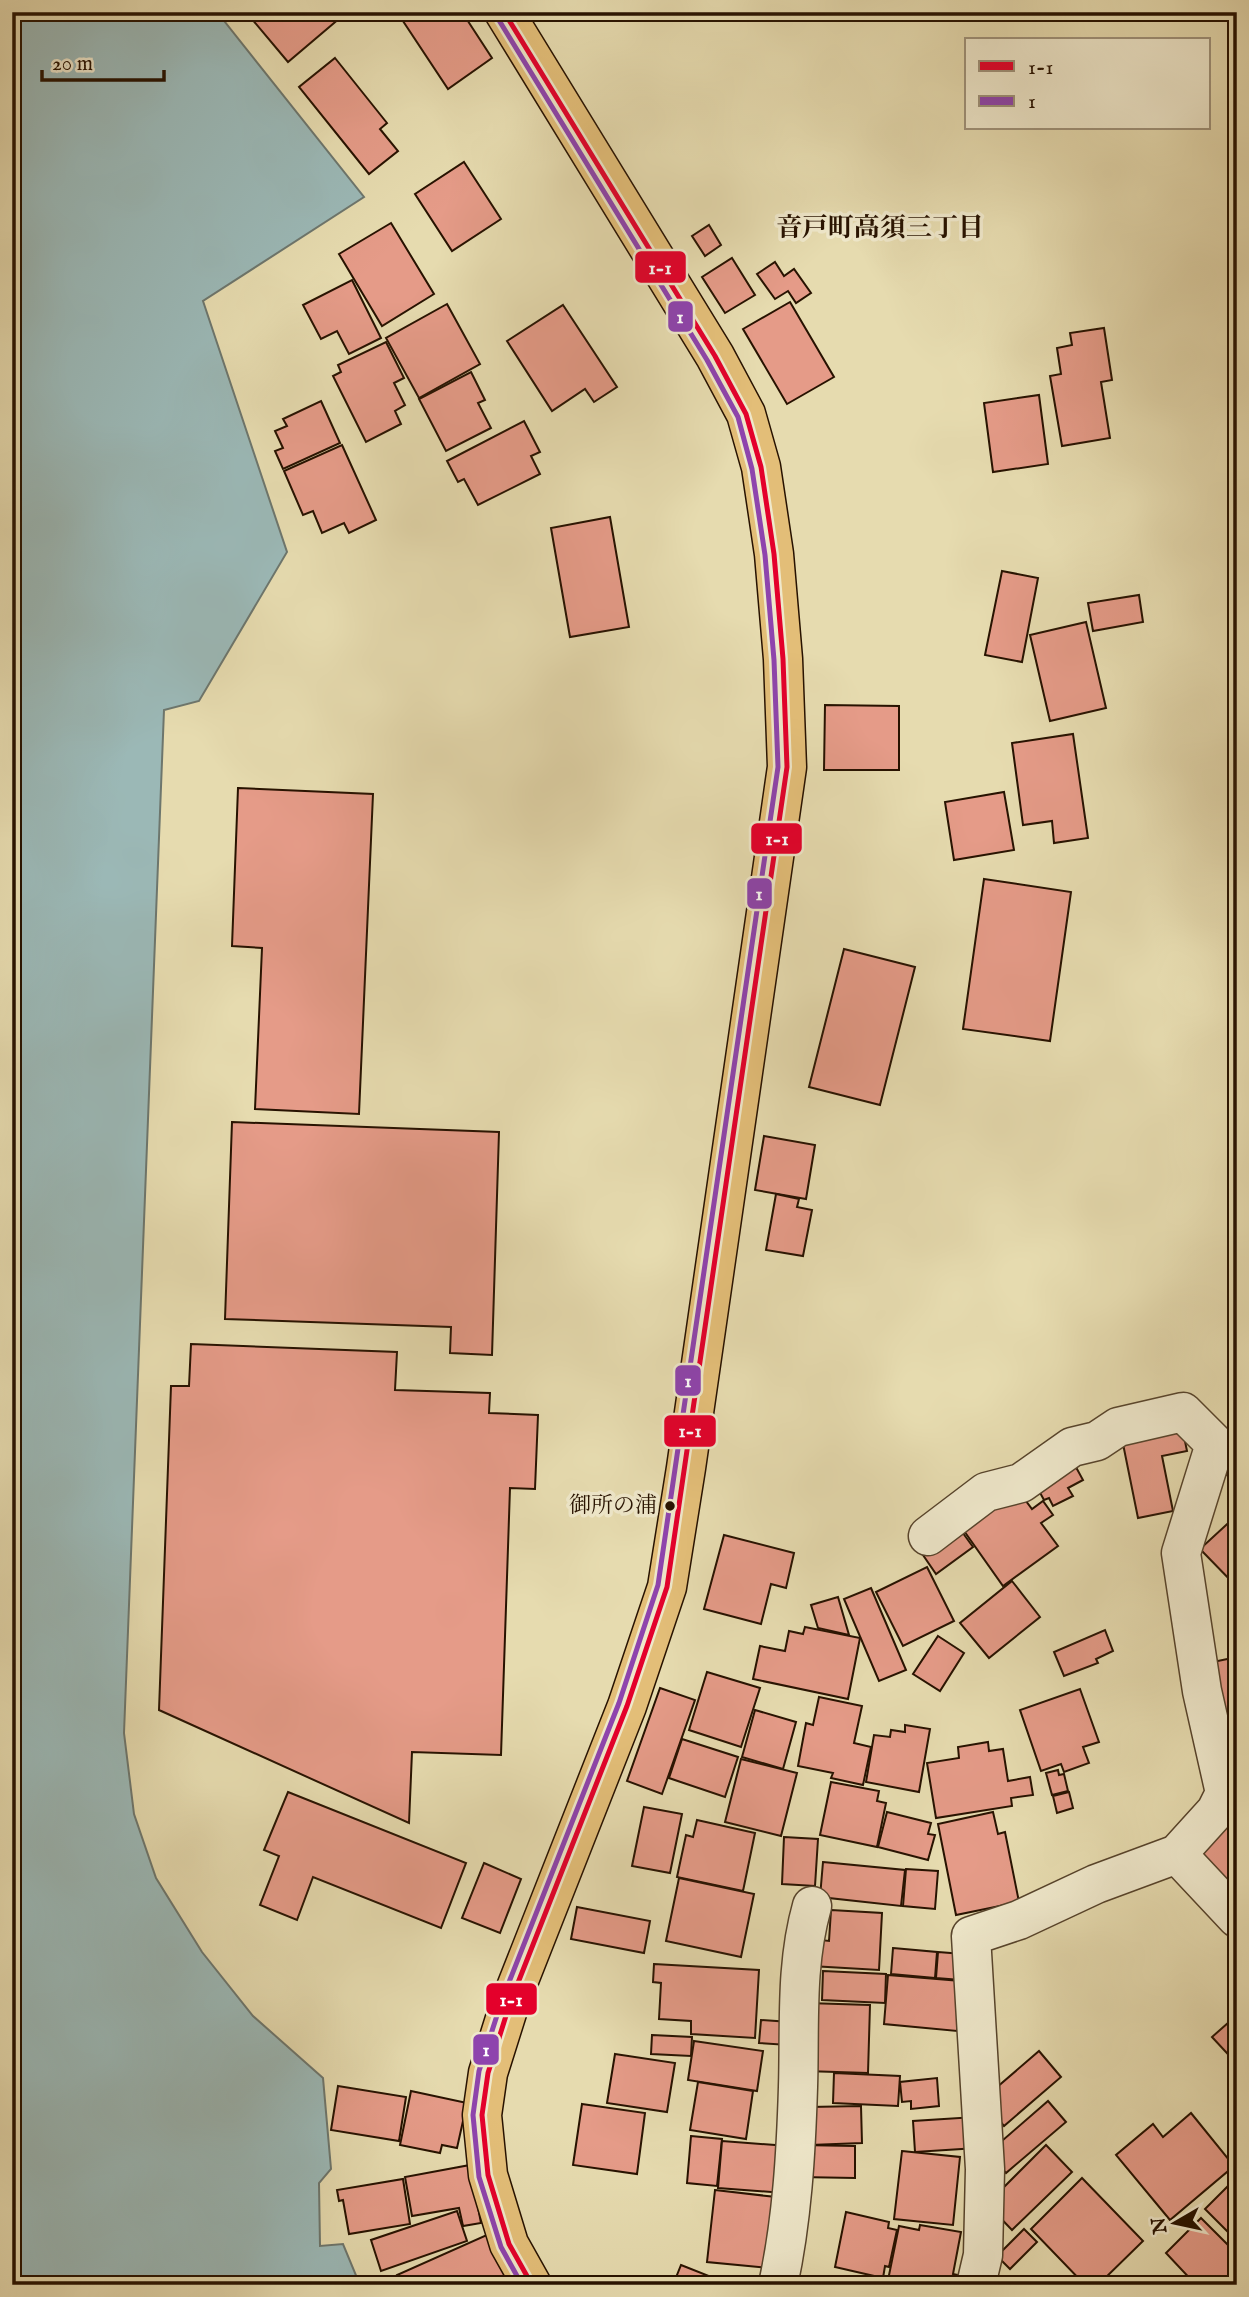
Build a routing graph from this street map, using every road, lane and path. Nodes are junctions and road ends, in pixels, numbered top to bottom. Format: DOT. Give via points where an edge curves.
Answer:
graph roads {
  1 [pos="504,12"];
  2 [pos="928,1536"];
  3 [pos="1177,1854"];
  4 [pos="812,1906"];
  5 [pos="1237,1918"];
  6 [pos="532,2285"];
  7 [pos="778,2285"];
  8 [pos="976,2285"];
  1 -- 6 [label="highway" via="746,414 761,467 774,554 787,767 667,1587 627,1706 510,2003 488,2073 482,2115 488,2175 509,2244"];
  2 -- 3 [label="street" via="986,1492 1021,1483 1072,1447 1097,1441 1118,1427 1183,1412 1215,1444 1181,1553 1202,1692 1225,1793 1216,1811"];
  3 -- 5 [label="street"];
  3 -- 8 [label="street" via="971,1936 985,2169 983,2255"];
  4 -- 7 [label="street" via="803,1936 792,2198"];
}
